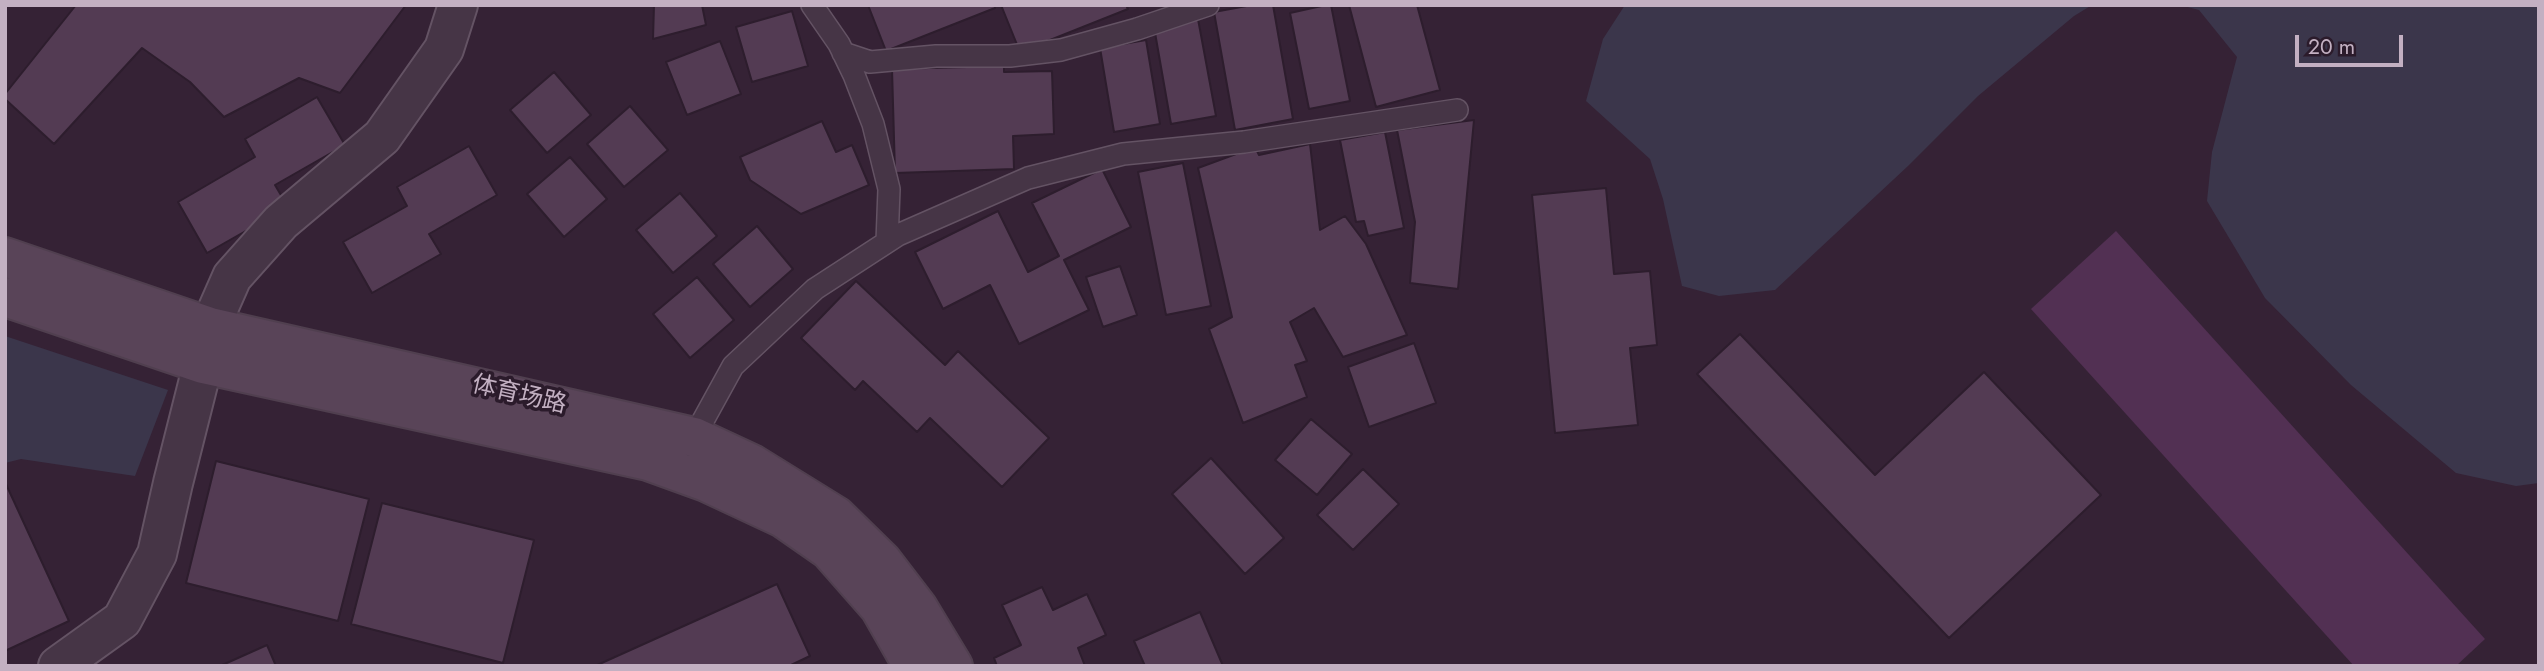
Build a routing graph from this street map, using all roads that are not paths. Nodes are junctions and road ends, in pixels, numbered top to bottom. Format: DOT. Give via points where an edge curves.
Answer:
graph roads {
  1 [pos="458,5"];
  2 [pos="812,5"];
  3 [pos="1208,5"];
  4 [pos="843,53"];
  5 [pos="1457,110"];
  6 [pos="887,242"];
  7 [pos="5,257"];
  8 [pos="5,297"];
  9 [pos="206,345"];
  10 [pos="694,437"];
  11 [pos="58,666"];
  12 [pos="913,666"];
  13 [pos="953,666"];
  1 -- 9 [label="street" via="444,49 382,137 281,222 232,276"];
  2 -- 4 [label="lane"];
  3 -- 4 [label="lane" via="1061,50 870,62"];
  4 -- 6 [label="lane" via="873,124 889,189"];
  5 -- 6 [label="lane" via="1244,142 1123,154 1028,177"];
  6 -- 10 [label="lane" via="814,289 733,366"];
  7 -- 9 [label="main road, 体育场路"];
  8 -- 9 [label="main road, 体育场路"];
  9 -- 10 [label="main road, 体育场路"];
  9 -- 11 [label="street" via="157,554 122,620"];
  9 -- 12 [label="main road, 体育场路" via="648,461 706,482 783,518 829,550 880,608"];
  10 -- 13 [label="main road, 体育场路" via="752,464 836,516 882,561"];
}
